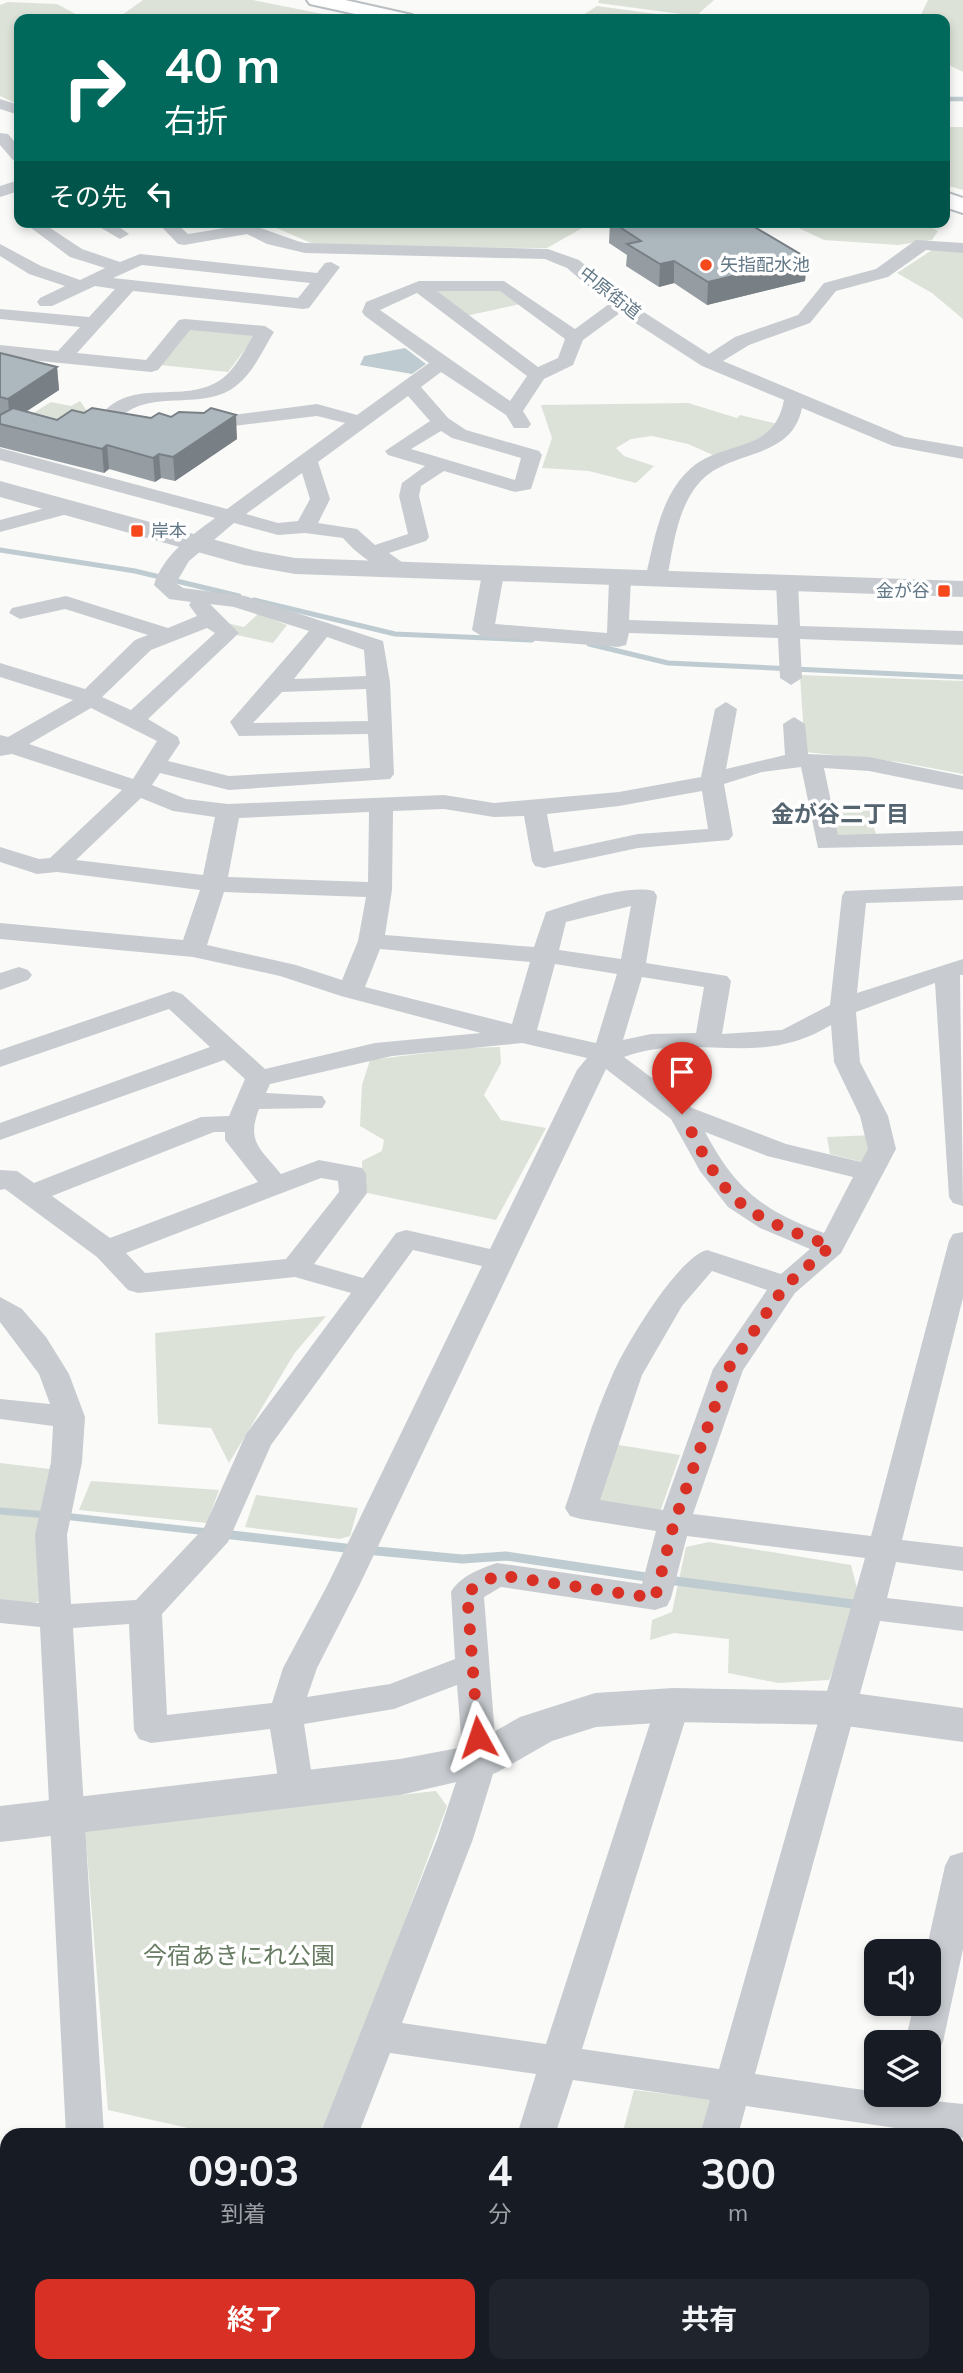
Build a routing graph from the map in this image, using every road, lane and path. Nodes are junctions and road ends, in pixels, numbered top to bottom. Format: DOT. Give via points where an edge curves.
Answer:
graph roads {
  1 [pos="307,1"];
  2 [pos="355,14"];
  3 [pos="378,14"];
  4 [pos="7,136"];
  5 [pos="14,166"];
  6 [pos="14,171"];
  7 [pos="0,192"];
  8 [pos="18,228"];
  9 [pos="40,228"];
  10 [pos="110,228"];
  11 [pos="171,228"];
  12 [pos="234,228"];
  13 [pos="246,228"];
  14 [pos="0,234"];
  15 [pos="120,234"];
  16 [pos="273,240"];
  17 [pos="963,248"];
  18 [pos="0,249"];
  19 [pos="343,251"];
  20 [pos="248,271"];
  21 [pos="125,277"];
  22 [pos="323,279"];
  23 [pos="87,284"];
  24 [pos="419,286"];
  25 [pos="230,296"];
  26 [pos="46,302"];
  27 [pos="619,304"];
  28 [pos="0,314"];
  29 [pos="94,323"];
  30 [pos="575,337"];
  31 [pos="0,351"];
  32 [pos="62,358"];
  33 [pos="709,362"];
  34 [pos="441,363"];
  35 [pos="537,375"];
  36 [pos="410,386"];
  37 [pos="794,397"];
  38 [pos="362,422"];
  39 [pos="441,422"];
  40 [pos="180,428"];
  41 [pos="155,431"];
  42 [pos="963,453"];
  43 [pos="0,454"];
  44 [pos="308,461"];
  45 [pos="440,465"];
  46 [pos="0,489"];
  47 [pos="68,508"];
  48 [pos="229,517"];
  49 [pos="1,525"];
  50 [pos="306,527"];
  51 [pos="196,543"];
  52 [pos="373,552"];
  53 [pos="405,572"];
  54 [pos="494,574"];
  55 [pos="620,579"];
  56 [pos="656,579"];
  57 [pos="787,582"];
  58 [pos="963,589"];
  59 [pos="195,598"];
  60 [pos="20,613"];
  61 [pos="210,619"];
  62 [pos="620,626"];
  63 [pos="322,629"];
  64 [pos="789,632"];
  65 [pos="169,635"];
  66 [pos="963,638"];
  67 [pos="0,670"];
  68 [pos="791,678"];
  69 [pos="379,682"];
  70 [pos="276,686"];
  71 [pos="87,697"];
  72 [pos="726,709"];
  73 [pos="133,720"];
  74 [pos="794,724"];
  75 [pos="381,727"];
  76 [pos="4,746"];
  77 [pos="804,760"];
  78 [pos="153,764"];
  79 [pos="712,781"];
  80 [pos="963,783"];
  81 [pos="138,788"];
  82 [pos="381,803"];
  83 [pos="534,808"];
  84 [pos="228,811"];
  85 [pos="963,838"];
  86 [pos="0,853"];
  87 [pos="47,866"];
  88 [pos="0,872"];
  89 [pos="214,884"];
  90 [pos="380,890"];
  91 [pos="963,893"];
  92 [pos="0,931"];
  93 [pos="371,941"];
  94 [pos="193,949"];
  95 [pos="542,955"];
  96 [pos="632,967"];
  97 [pos="955,969"];
  98 [pos="350,991"];
  99 [pos="842,1008"];
  100 [pos="522,1035"];
  101 [pos="708,1042"];
  102 [pos="227,1050"];
  103 [pos="605,1055"];
  104 [pos="0,1059"];
  105 [pos="249,1101"];
  106 [pos="312,1102"];
  107 [pos="682,1114"];
  108 [pos="0,1132"];
  109 [pos="881,1167"];
  110 [pos="954,1179"];
  111 [pos="0,1181"];
  112 [pos="274,1184"];
  113 [pos="29,1195"];
  114 [pos="963,1241"];
  115 [pos="831,1246"];
  116 [pos="107,1250"];
  117 [pos="499,1261"];
  118 [pos="295,1268"];
  119 [pos="785,1286"];
  120 [pos="369,1289"];
  121 [pos="0,1307"];
  122 [pos="0,1409"];
  123 [pos="70,1417"];
  124 [pos="674,1523"];
  125 [pos="884,1549"];
  126 [pos="963,1559"];
  127 [pos="868,1608"];
  128 [pos="0,1611"];
  129 [pos="145,1611"];
  130 [pos="56,1617"];
  131 [pos="963,1619"];
  132 [pos="472,1666"];
  133 [pos="673,1705"];
  134 [pos="839,1708"];
  135 [pos="285,1714"];
  136 [pos="963,1725"];
  137 [pos="480,1761"];
  138 [pos="297,1790"];
  139 [pos="65,1816"];
  140 [pos="0,1824"];
  141 [pos="963,1866"];
  142 [pos="927,2030"];
  143 [pos="377,2035"];
  144 [pos="560,2063"];
  145 [pos="733,2088"];
  146 [pos="908,2114"];
  147 [pos="963,2121"];
  148 [pos="85,2128"];
  149 [pos="342,2128"];
  150 [pos="538,2128"];
  151 [pos="721,2128"];
  1 -- 2 [label="main road"];
  1 -- 3 [label="main road"];
  4 -- 5 [label="street"];
  6 -- 7 [label="street"];
  8 -- 14 [label="street"];
  9 -- 21 [label="street" via="76,253"];
  10 -- 15 [label="street"];
  11 -- 12 [label="street" via="184,240"];
  13 -- 16 [label="street, 中原街道"];
  16 -- 19 [label="street, 中原街道"];
  16 -- 20 [label="street"];
  17 -- 33 [label="street" via="922,244 881,273 830,287 804,318 742,341"];
  18 -- 23 [label="street" via="35,270"];
  19 -- 22 [label="street"];
  19 -- 27 [label="street, 中原街道" via="548,254 573,264"];
  20 -- 21 [label="street" via="140,259"];
  20 -- 22 [label="street"];
  20 -- 25 [label="street"];
  21 -- 23 [label="street"];
  21 -- 25 [label="street"];
  21 -- 29 [label="street"];
  22 -- 25 [label="street" via="303,304"];
  23 -- 26 [label="street"];
  24 -- 30 [label="street" via="504,286"];
  24 -- 34 [label="street" via="372,306 371,313"];
  24 -- 35 [label="street"];
  27 -- 30 [label="street"];
  27 -- 33 [label="street, 中原街道"];
  28 -- 29 [label="street"];
  29 -- 32 [label="street"];
  30 -- 35 [label="street" via="566,361"];
  31 -- 32 [label="street"];
  32 -- 41 [label="street" via="151,366 185,324 265,332 230,383 136,401 115,408 110,417 116,426"];
  33 -- 37 [label="street, 中原街道"];
  34 -- 35 [label="street" via="517,417"];
  34 -- 36 [label="street"];
  36 -- 38 [label="street"];
  36 -- 39 [label="street"];
  37 -- 42 [label="street, 中原街道" via="900,442"];
  37 -- 56 [label="street" via="788,423 776,438 716,460 693,477 675,507"];
  38 -- 40 [label="street" via="317,410"];
  38 -- 44 [label="street"];
  39 -- 45 [label="street" via="395,451"];
  39 -- 45 [label="street" via="458,434 532,455 524,485 515,486"];
  43 -- 48 [label="street"];
  44 -- 48 [label="street"];
  44 -- 50 [label="street" via="320,499"];
  45 -- 52 [label="street" via="412,483 409,496 419,537"];
  46 -- 47 [label="street"];
  47 -- 49 [label="street"];
  47 -- 51 [label="street"];
  48 -- 50 [label="street" via="278,529"];
  48 -- 51 [label="street"];
  50 -- 52 [label="street" via="350,533"];
  51 -- 53 [label="street" via="295,566"];
  51 -- 59 [label="street" via="166,576 165,585"];
  52 -- 53 [label="street"];
  53 -- 54 [label="street"];
  54 -- 55 [label="street"];
  54 -- 62 [label="street" via="482,630 618,640"];
  55 -- 56 [label="street"];
  55 -- 62 [label="street"];
  56 -- 57 [label="street"];
  57 -- 58 [label="street"];
  57 -- 64 [label="street"];
  59 -- 61 [label="street"];
  59 -- 63 [label="street" via="237,601"];
  60 -- 65 [label="street" via="66,602"];
  61 -- 65 [label="street"];
  61 -- 73 [label="street" via="228,633"];
  62 -- 64 [label="street"];
  63 -- 69 [label="street" via="375,646"];
  63 -- 70 [label="street"];
  64 -- 66 [label="street"];
  64 -- 68 [label="street"];
  65 -- 71 [label="street" via="143,645"];
  67 -- 71 [label="street"];
  69 -- 70 [label="street"];
  69 -- 75 [label="street"];
  70 -- 75 [label="street" via="241,722 247,731"];
  71 -- 73 [label="street"];
  71 -- 76 [label="street" via="79,707"];
  72 -- 79 [label="street"];
  73 -- 78 [label="street" via="167,737 169,743"];
  74 -- 77 [label="street"];
  75 -- 78 [label="street" via="382,774 229,783"];
  76 -- 81 [label="street"];
  77 -- 79 [label="street" via="758,766"];
  77 -- 80 [label="street" via="869,764"];
  77 -- 85 [label="street" via="827,843"];
  78 -- 81 [label="street"];
  79 -- 83 [label="street" via="619,799"];
  79 -- 83 [label="street" via="721,835 638,841 544,862"];
  81 -- 84 [label="street" via="181,806"];
  81 -- 87 [label="street"];
  82 -- 83 [label="street"];
  82 -- 84 [label="street"];
  82 -- 90 [label="street"];
  84 -- 89 [label="street"];
  86 -- 87 [label="street"];
  87 -- 88 [label="street"];
  87 -- 89 [label="street"];
  89 -- 90 [label="street"];
  89 -- 94 [label="street"];
  90 -- 93 [label="street"];
  91 -- 99 [label="street" via="854,896"];
  92 -- 94 [label="street"];
  93 -- 95 [label="street"];
  93 -- 98 [label="street"];
  94 -- 98 [label="street" via="287,970"];
  95 -- 96 [label="street"];
  95 -- 96 [label="street" via="555,917 645,896"];
  95 -- 100 [label="street"];
  96 -- 101 [label="street" via="718,981"];
  96 -- 103 [label="street"];
  97 -- 99 [label="street"];
  97 -- 110 [label="street"];
  98 -- 100 [label="street"];
  99 -- 101 [label="street" via="785,1038"];
  99 -- 109 [label="street" via="847,1062 874,1116 883,1149"];
  100 -- 103 [label="street"];
  100 -- 105 [label="street" via="390,1048 295,1073"];
  101 -- 103 [label="street" via="675,1038 631,1044"];
  102 -- 104 [label="street" via="173,999"];
  102 -- 105 [label="street"];
  102 -- 108 [label="street"];
  103 -- 107 [label="street"];
  103 -- 117 [label="street" via="590,1070"];
  105 -- 106 [label="street"];
  105 -- 112 [label="street" via="239,1140"];
  105 -- 113 [label="street" via="211,1123"];
  107 -- 109 [label="street" via="777,1150"];
  107 -- 115 [label="street" via="709,1164 738,1200 777,1226"];
  109 -- 115 [label="street"];
  111 -- 113 [label="street" via="7,1177"];
  112 -- 116 [label="street"];
  112 -- 118 [label="street" via="319,1170 352,1174 354,1193"];
  113 -- 116 [label="street"];
  114 -- 125 [label="street"];
  115 -- 119 [label="street"];
  116 -- 118 [label="street" via="138,1283"];
  117 -- 120 [label="street" via="406,1239"];
  117 -- 135 [label="street" via="300,1668"];
  118 -- 120 [label="street"];
  119 -- 124 [label="street" via="728,1369"];
  119 -- 124 [label="street" via="707,1259 671,1300 627,1375 581,1508"];
  120 -- 129 [label="street" via="257,1442 217,1534"];
  121 -- 123 [label="street" via="57,1374"];
  122 -- 123 [label="street"];
  123 -- 130 [label="street" via="68,1459 51,1535"];
  124 -- 125 [label="street"];
  124 -- 132 [label="street" via="655,1598 497,1575 467,1592"];
  125 -- 126 [label="street"];
  125 -- 127 [label="street"];
  127 -- 131 [label="street"];
  127 -- 134 [label="street"];
  128 -- 130 [label="street"];
  129 -- 130 [label="street"];
  129 -- 135 [label="street" via="151,1730"];
  130 -- 139 [label="street"];
  132 -- 135 [label="street" via="394,1696"];
  132 -- 137 [label="street"];
  133 -- 134 [label="street"];
  133 -- 137 [label="street" via="595,1710 536,1729"];
  133 -- 144 [label="street"];
  134 -- 136 [label="street"];
  134 -- 145 [label="street"];
  135 -- 138 [label="street"];
  137 -- 138 [label="street"];
  137 -- 143 [label="street"];
  138 -- 139 [label="street"];
  139 -- 140 [label="street"];
  139 -- 148 [label="street"];
  141 -- 142 [label="street"];
  143 -- 144 [label="street"];
  143 -- 149 [label="street"];
  144 -- 145 [label="street"];
  144 -- 150 [label="street"];
  145 -- 146 [label="street"];
  145 -- 151 [label="street"];
  146 -- 147 [label="street"];
}
